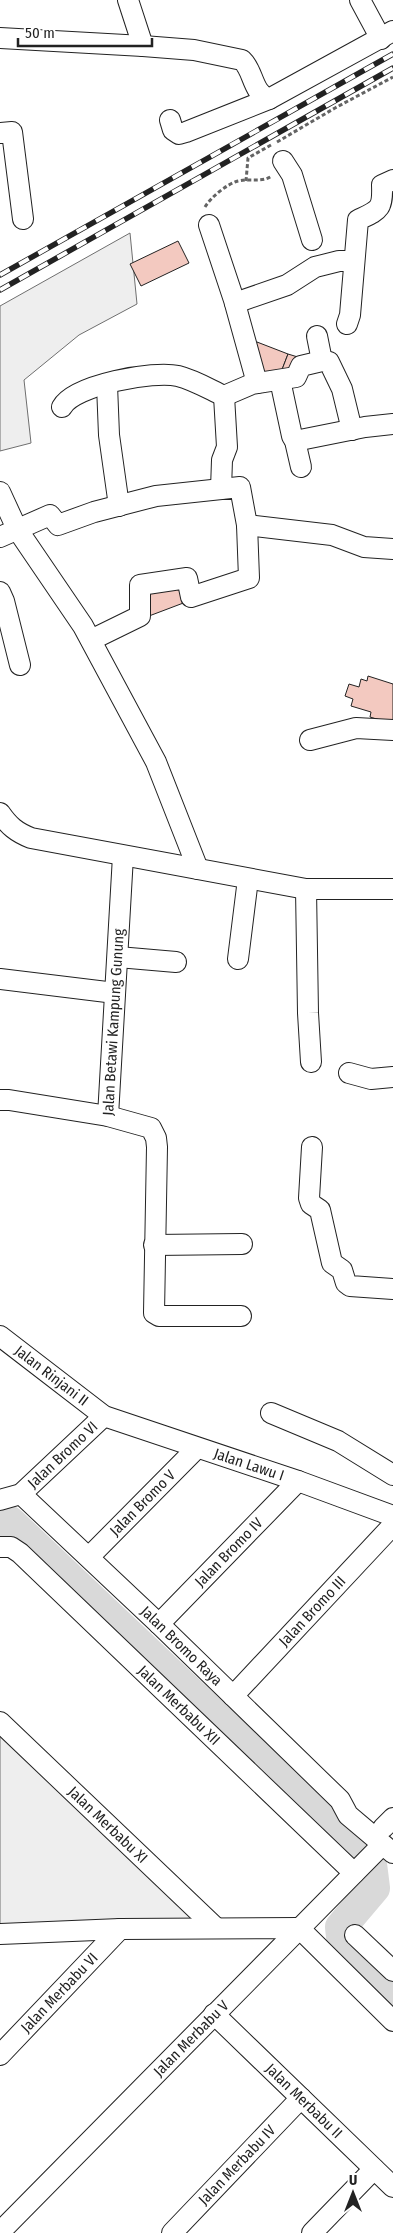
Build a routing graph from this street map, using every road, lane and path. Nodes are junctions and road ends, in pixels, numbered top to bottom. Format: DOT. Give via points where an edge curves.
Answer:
graph roads {
  1 [pos="128,0"];
  2 [pos="360,0"];
  3 [pos="387,35"];
  4 [pos="0,38"];
  5 [pos="143,46"];
  6 [pos="393,77"];
  7 [pos="269,99"];
  8 [pos="170,120"];
  9 [pos="0,133"];
  10 [pos="283,160"];
  11 [pos="393,180"];
  12 [pos="246,181"];
  13 [pos="22,219"];
  14 [pos="208,225"];
  15 [pos="312,240"];
  16 [pos="354,261"];
  17 [pos="235,303"];
  18 [pos="348,324"];
  19 [pos="317,336"];
  20 [pos="322,361"];
  21 [pos="280,380"];
  22 [pos="257,383"];
  23 [pos="106,385"];
  24 [pos="224,396"];
  25 [pos="62,407"];
  26 [pos="393,424"];
  27 [pos="352,430"];
  28 [pos="296,441"];
  29 [pos="301,467"];
  30 [pos="221,489"];
  31 [pos="0,492"];
  32 [pos="119,506"];
  33 [pos="247,525"];
  34 [pos="9,533"];
  35 [pos="392,555"];
  36 [pos="1,598"];
  37 [pos="90,640"];
  38 [pos="20,665"];
  39 [pos="393,730"];
  40 [pos="310,740"];
  41 [pos="0,813"];
  42 [pos="123,856"];
  43 [pos="198,870"];
  44 [pos="248,880"];
  45 [pos="306,889"];
  46 [pos="393,889"];
  47 [pos="118,957"];
  48 [pos="238,959"];
  49 [pos="176,962"];
  50 [pos="0,979"];
  51 [pos="115,993"];
  52 [pos="311,1062"];
  53 [pos="349,1073"];
  54 [pos="393,1077"];
  55 [pos="0,1100"];
  56 [pos="108,1116"];
  57 [pos="312,1147"];
  58 [pos="242,1244"];
  59 [pos="154,1245"];
  60 [pos="393,1289"];
  61 [pos="241,1316"];
  62 [pos="0,1336"];
  63 [pos="271,1413"];
  64 [pos="104,1416"];
  65 [pos="197,1448"];
  66 [pos="393,1474"];
  67 [pos="298,1481"];
  68 [pos="21,1494"];
  69 [pos="0,1500"];
  70 [pos="393,1516"];
  71 [pos="393,1525"];
  72 [pos="0,1547"];
  73 [pos="89,1557"];
  74 [pos="159,1624"];
  75 [pos="233,1696"];
  76 [pos="0,1722"];
  77 [pos="387,1838"];
  78 [pos="357,1869"];
  79 [pos="216,1928"];
  80 [pos="299,1928"];
  81 [pos="120,1930"];
  82 [pos="0,1934"];
  83 [pos="355,1935"];
  84 [pos="393,1971"];
  85 [pos="214,2014"];
  86 [pos="393,2021"];
  87 [pos="0,2055"];
  88 [pos="301,2098"];
  89 [pos="374,2168"];
  90 [pos="393,2187"];
  91 [pos="0,2232"];
  92 [pos="172,2233"];
  93 [pos="312,2233"];
  1 -- 5 [label="street"];
  2 -- 3 [label="street"];
  3 -- 7 [label="street"];
  4 -- 5 [label="street"];
  5 -- 7 [label="street" via="194,50 242,60 259,93"];
  6 -- 12 [label="path" via="248,158"];
  7 -- 8 [label="street" via="179,134 173,130"];
  9 -- 13 [label="street" via="12,132"];
  10 -- 12 [label="path" via="272,177"];
  10 -- 15 [label="street" via="292,175"];
  11 -- 16 [label="street" via="382,185 382,202 377,210 358,220"];
  12 -- 14 [label="path" via="237,181 211,198 205,207"];
  14 -- 17 [label="street"];
  16 -- 17 [label="street" via="315,267 287,285"];
  16 -- 18 [label="street"];
  17 -- 22 [label="street"];
  19 -- 20 [label="street"];
  20 -- 21 [label="street" via="301,366 296,377"];
  20 -- 27 [label="street" via="329,362 342,389"];
  21 -- 22 [label="street"];
  21 -- 28 [label="street" via="292,436"];
  22 -- 24 [label="street"];
  23 -- 24 [label="street" via="138,376 176,375"];
  23 -- 25 [label="street" via="77,394"];
  23 -- 32 [label="street"];
  24 -- 30 [label="street" via="227,447 222,460"];
  26 -- 27 [label="street"];
  27 -- 28 [label="street"];
  28 -- 29 [label="street"];
  30 -- 32 [label="street" via="156,496"];
  30 -- 33 [label="street" via="240,487"];
  31 -- 34 [label="street"];
  32 -- 34 [label="street" via="58,525 50,515"];
  33 -- 35 [label="street" via="332,535"];
  33 -- 37 [label="street" via="249,578 191,597 187,578 140,586 140,616"];
  34 -- 37 [label="street"];
  36 -- 38 [label="street"];
  37 -- 43 [label="street" via="156,762"];
  39 -- 40 [label="street" via="356,728"];
  41 -- 42 [label="street" via="8,825 31,838"];
  42 -- 43 [label="street"];
  42 -- 47 [label="street, Jalan Betawi Kampung Gunung"];
  43 -- 44 [label="street"];
  44 -- 45 [label="street"];
  44 -- 48 [label="street"];
  45 -- 46 [label="street"];
  45 -- 52 [label="street"];
  47 -- 49 [label="street"];
  47 -- 51 [label="street, Jalan Betawi Kampung Gunung"];
  50 -- 51 [label="street"];
  51 -- 56 [label="street, Jalan Betawi Kampung Gunung"];
  53 -- 54 [label="street" via="371,1079"];
  55 -- 56 [label="street"];
  56 -- 59 [label="street, Jalan Betawi Kampung Gunung" via="151,1128 154,1132 157,1147"];
  57 -- 60 [label="street" via="310,1204 320,1210 332,1263 342,1270 346,1284 350,1286"];
  58 -- 59 [label="street"];
  59 -- 61 [label="street" via="154,1313 159,1316"];
  62 -- 64 [label="street, Jalan Rinjani II"];
  63 -- 66 [label="street" via="338,1441"];
  64 -- 65 [label="street, Jalan Lawu I"];
  64 -- 68 [label="street, Jalan Bromo VI"];
  65 -- 67 [label="street, Jalan Lawu I"];
  65 -- 73 [label="street, Jalan Bromo V"];
  67 -- 70 [label="street, Jalan Lawu I"];
  67 -- 74 [label="street, Jalan Bromo IV"];
  68 -- 69 [label="street"];
  68 -- 73 [label="street, Jalan Bromo Raya"];
  71 -- 75 [label="street, Jalan Bromo III"];
  72 -- 78 [label="street, Jalan Merbabu XII" via="11,1547 20,1553"];
  73 -- 74 [label="street, Jalan Bromo Raya"];
  74 -- 75 [label="street, Jalan Bromo Raya"];
  75 -- 77 [label="street, Jalan Bromo Raya" via="340,1800 353,1802"];
  76 -- 79 [label="street, Jalan Merbabu XI"];
  77 -- 78 [label="street, Jalan Merbabu V"];
  78 -- 80 [label="street, Jalan Merbabu V"];
  79 -- 80 [label="street"];
  79 -- 81 [label="street"];
  80 -- 85 [label="street, Jalan Merbabu V"];
  80 -- 86 [label="street"];
  81 -- 82 [label="street"];
  81 -- 87 [label="street, Jalan Merbabu VI"];
  83 -- 84 [label="street"];
  85 -- 88 [label="street, Jalan Merbabu II"];
  85 -- 91 [label="street, Jalan Merbabu V"];
  88 -- 89 [label="street, Jalan Merbabu II"];
  88 -- 92 [label="street, Jalan Merbabu IV"];
  89 -- 90 [label="street, Jalan Merbabu II"];
  89 -- 93 [label="street"];
}
